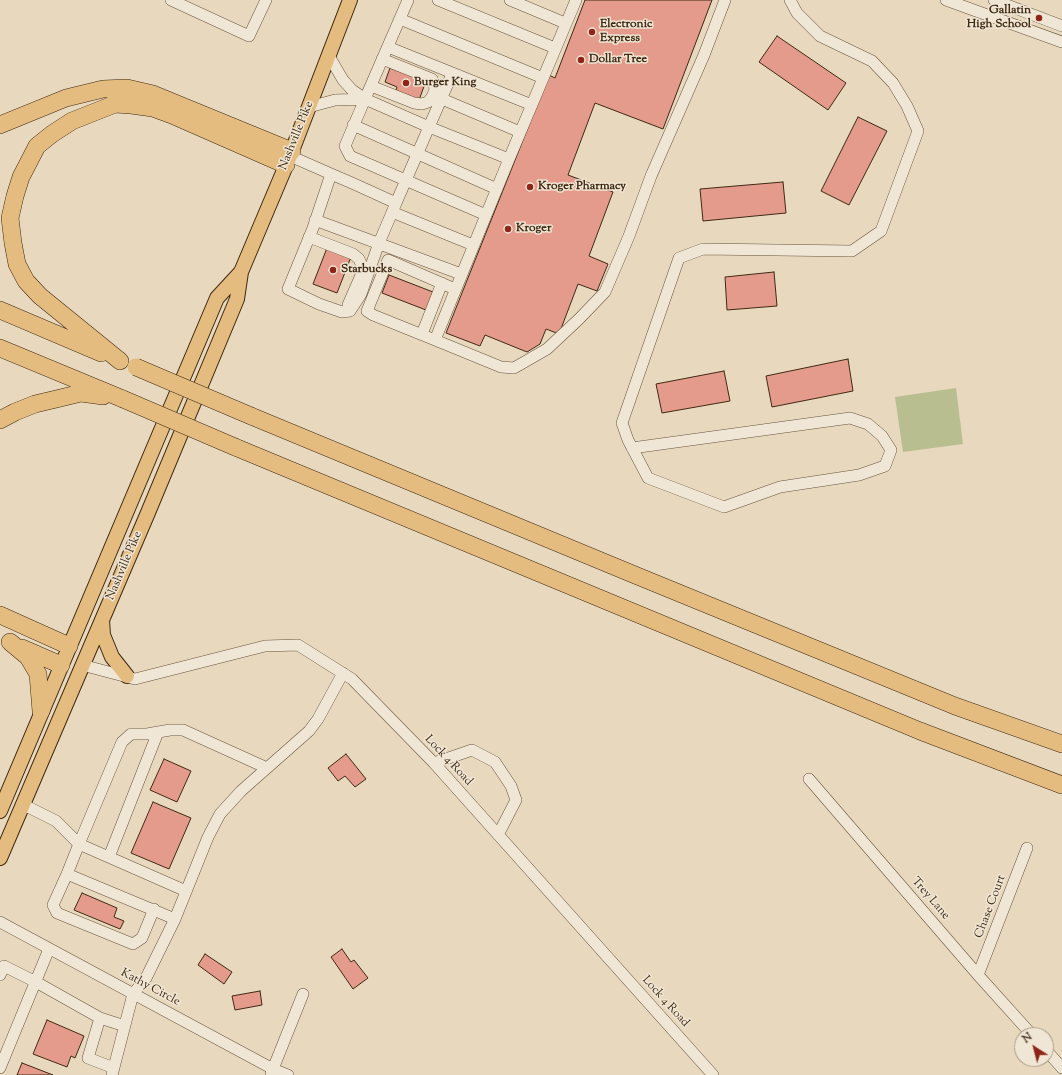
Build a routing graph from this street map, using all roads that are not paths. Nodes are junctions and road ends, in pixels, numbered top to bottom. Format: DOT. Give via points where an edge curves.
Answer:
graph roads {
  1 [pos="171,0"];
  2 [pos="266,0"];
  3 [pos="350,0"];
  4 [pos="408,0"];
  5 [pos="438,0"];
  6 [pos="510,0"];
  7 [pos="576,0"];
  8 [pos="725,0"];
  9 [pos="790,0"];
  10 [pos="946,0"];
  11 [pos="994,0"];
  12 [pos="400,19"];
  13 [pos="565,23"];
  14 [pos="1062,26"];
  15 [pos="1062,42"];
  16 [pos="388,47"];
  17 [pos="555,48"];
  18 [pos="329,56"];
  19 [pos="382,59"];
  20 [pos="452,74"];
  21 [pos="543,78"];
  22 [pos="371,86"];
  23 [pos="365,99"];
  24 [pos="442,99"];
  25 [pos="532,105"];
  26 [pos="309,107"];
  27 [pos="0,125"];
  28 [pos="353,125"];
  29 [pos="429,127"];
  30 [pos="520,132"];
  31 [pos="417,154"];
  32 [pos="289,157"];
  33 [pos="509,159"];
  34 [pos="331,174"];
  35 [pos="405,181"];
  36 [pos="496,188"];
  37 [pos="394,208"];
  38 [pos="486,215"];
  39 [pos="315,220"];
  40 [pos="309,237"];
  41 [pos="379,242"];
  42 [pos="473,245"];
  43 [pos="413,255"];
  44 [pos="408,269"];
  45 [pos="241,272"];
  46 [pos="461,274"];
  47 [pos="442,283"];
  48 [pos="455,289"];
  49 [pos="361,294"];
  50 [pos="372,298"];
  51 [pos="0,310"];
  52 [pos="345,311"];
  53 [pos="422,334"];
  54 [pos="435,340"];
  55 [pos="0,348"];
  56 [pos="128,364"];
  57 [pos="123,399"];
  58 [pos="0,420"];
  59 [pos="632,448"];
  60 [pos="0,615"];
  61 [pos="102,619"];
  62 [pos="5,640"];
  63 [pos="69,646"];
  64 [pos="82,664"];
  65 [pos="61,666"];
  66 [pos="343,673"];
  67 [pos="127,676"];
  68 [pos="42,711"];
  69 [pos="158,732"];
  70 [pos="1062,744"];
  71 [pos="434,763"];
  72 [pos="267,768"];
  73 [pos="809,779"];
  74 [pos="1062,785"];
  75 [pos="22,804"];
  76 [pos="0,812"];
  77 [pos="498,835"];
  78 [pos="79,844"];
  79 [pos="1028,848"];
  80 [pos="109,857"];
  81 [pos="0,858"];
  82 [pos="67,874"];
  83 [pos="186,891"];
  84 [pos="154,909"];
  85 [pos="175,919"];
  86 [pos="0,922"];
  87 [pos="49,949"];
  88 [pos="978,975"];
  89 [pos="0,976"];
  90 [pos="36,982"];
  91 [pos="133,994"];
  92 [pos="303,994"];
  93 [pos="100,1018"];
  94 [pos="125,1026"];
  95 [pos="1025,1027"];
  96 [pos="1054,1059"];
  97 [pos="0,1068"];
  98 [pos="1062,1068"];
  99 [pos="113,1071"];
  100 [pos="271,1072"];
  101 [pos="288,1075"];
  102 [pos="713,1075"];
  1 -- 2 [label="street" via="249,36"];
  3 -- 18 [label="main road, Nashville Pike"];
  4 -- 12 [label="street"];
  5 -- 17 [label="street"];
  6 -- 13 [label="street"];
  7 -- 13 [label="street"];
  8 -- 54 [label="street" via="605,292 547,349 514,368 501,367"];
  9 -- 59 [label="street" via="797,13 820,36 872,61 893,84 907,106 918,131 908,160 881,231 852,250 704,249 679,258 622,423"];
  10 -- 15 [label="street"];
  11 -- 14 [label="street"];
  12 -- 16 [label="street"];
  12 -- 21 [label="street"];
  13 -- 17 [label="street"];
  16 -- 19 [label="street"];
  16 -- 20 [label="street"];
  17 -- 21 [label="street"];
  18 -- 23 [label="street" via="343,80"];
  18 -- 26 [label="main road, Nashville Pike"];
  19 -- 22 [label="street"];
  19 -- 22 [label="street" via="432,79 432,97 422,104 414,103"];
  20 -- 24 [label="street"];
  20 -- 25 [label="street"];
  21 -- 25 [label="street"];
  22 -- 23 [label="street"];
  23 -- 26 [label="street" via="335,100"];
  23 -- 28 [label="street"];
  23 -- 29 [label="street"];
  24 -- 29 [label="street"];
  24 -- 30 [label="street"];
  25 -- 30 [label="street"];
  26 -- 32 [label="main road, Nashville Pike"];
  27 -- 32 [label="highway" via="66,98 103,89 127,88 153,94"];
  28 -- 31 [label="street"];
  28 -- 35 [label="street" via="345,146 350,156"];
  29 -- 31 [label="street"];
  29 -- 33 [label="street"];
  30 -- 33 [label="street"];
  31 -- 35 [label="street"];
  31 -- 36 [label="street"];
  32 -- 34 [label="street"];
  32 -- 45 [label="main road, Nashville Pike"];
  32 -- 56 [label="highway" via="153,108 115,104 72,121 37,146 20,177 10,218 17,264 26,281 40,296"];
  33 -- 36 [label="street"];
  34 -- 37 [label="street"];
  34 -- 39 [label="street" via="326,202"];
  35 -- 37 [label="street"];
  35 -- 38 [label="street"];
  36 -- 38 [label="street"];
  37 -- 41 [label="street"];
  37 -- 42 [label="street"];
  38 -- 42 [label="street"];
  39 -- 40 [label="street"];
  39 -- 41 [label="street"];
  40 -- 52 [label="street" via="353,254 360,260 362,273"];
  40 -- 52 [label="street" via="288,290 319,304"];
  41 -- 43 [label="street"];
  41 -- 49 [label="street"];
  42 -- 46 [label="street"];
  43 -- 44 [label="street"];
  43 -- 46 [label="street"];
  44 -- 47 [label="street"];
  44 -- 50 [label="street" via="388,260"];
  45 -- 61 [label="main road, Nashville Pike" via="237,299"];
  45 -- 63 [label="main road, Nashville Pike" via="217,298"];
  46 -- 48 [label="street"];
  47 -- 48 [label="street"];
  47 -- 53 [label="street"];
  48 -- 54 [label="street"];
  49 -- 50 [label="street"];
  49 -- 52 [label="street" via="350,311"];
  50 -- 53 [label="street" via="367,311"];
  51 -- 56 [label="highway"];
  53 -- 54 [label="street"];
  55 -- 57 [label="highway"];
  56 -- 70 [label="highway, bridge" via="955,706"];
  57 -- 58 [label="highway" via="80,393 34,404"];
  57 -- 74 [label="highway, bridge" via="920,731"];
  59 -- 59 [label="street" via="648,478 724,507 780,487 859,475 885,466 891,450 882,436 868,424 850,418"];
  60 -- 63 [label="highway"];
  61 -- 64 [label="main road, Nashville Pike"];
  61 -- 67 [label="main road" via="103,635 112,657"];
  62 -- 65 [label="highway"];
  62 -- 68 [label="highway" via="28,657 38,674"];
  63 -- 64 [label="main road"];
  63 -- 65 [label="main road, Nashville Pike"];
  64 -- 65 [label="main road"];
  64 -- 67 [label="street, Lock 4 Road"];
  64 -- 75 [label="main road, Nashville Pike"];
  65 -- 68 [label="main road, Nashville Pike"];
  66 -- 67 [label="street, Lock 4 Road" via="298,645 265,646 136,679"];
  66 -- 71 [label="street, Lock 4 Road" via="352,679"];
  66 -- 72 [label="street" via="309,731"];
  68 -- 76 [label="main road, Nashville Pike"];
  69 -- 72 [label="street" via="183,730"];
  69 -- 78 [label="street" via="131,734 122,742"];
  69 -- 80 [label="street"];
  71 -- 77 [label="street, Lock 4 Road"];
  71 -- 77 [label="street" via="472,750 495,762 511,786 516,800"];
  72 -- 83 [label="street" via="220,814"];
  73 -- 88 [label="street, Trey Lane"];
  75 -- 78 [label="street" via="56,821"];
  75 -- 81 [label="main road, Nashville Pike"];
  77 -- 102 [label="street, Lock 4 Road"];
  78 -- 80 [label="street"];
  78 -- 82 [label="street"];
  79 -- 88 [label="street, Chase Court"];
  80 -- 83 [label="street"];
  82 -- 84 [label="street"];
  82 -- 84 [label="street" via="53,905 57,913 133,944 142,938"];
  83 -- 85 [label="street"];
  84 -- 85 [label="street"];
  85 -- 91 [label="street" via="146,978"];
  86 -- 87 [label="street, Kathy Circle"];
  87 -- 90 [label="street"];
  87 -- 91 [label="street, Kathy Circle"];
  88 -- 95 [label="street, Trey Lane"];
  89 -- 90 [label="street" via="4,966"];
  90 -- 93 [label="street"];
  90 -- 97 [label="street"];
  91 -- 94 [label="street"];
  91 -- 100 [label="street, Kathy Circle"];
  92 -- 100 [label="street"];
  93 -- 94 [label="street"];
  93 -- 99 [label="street" via="88,1058"];
  94 -- 99 [label="street"];
  96 -- 98 [label="street"];
  100 -- 101 [label="street, Kathy Circle"];
}
